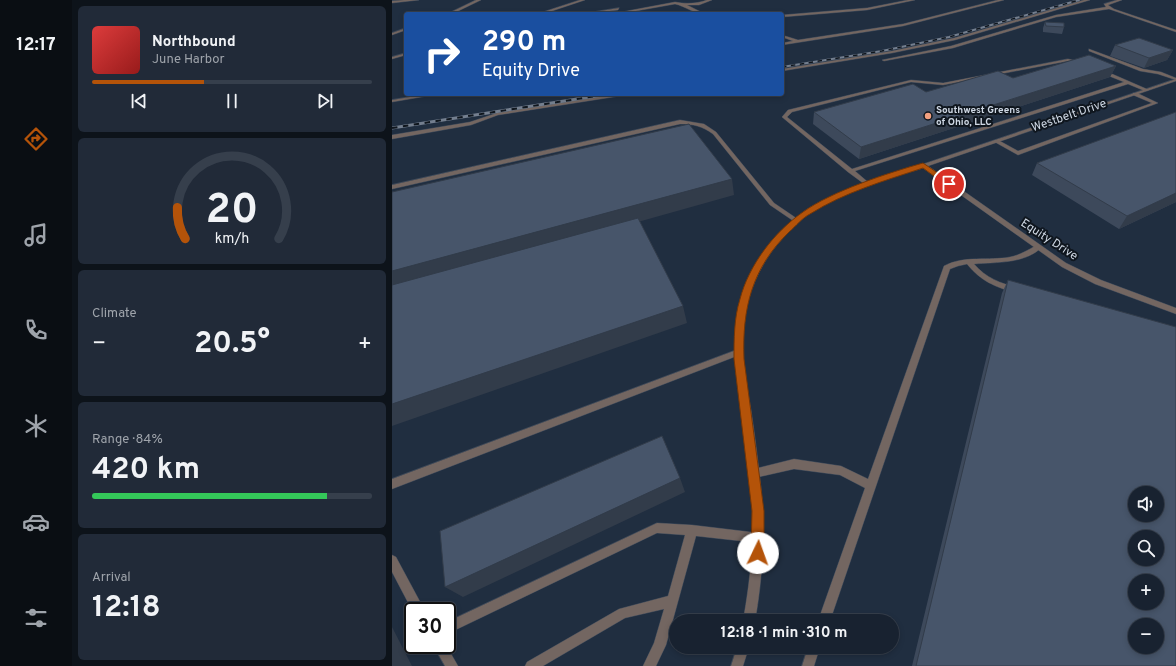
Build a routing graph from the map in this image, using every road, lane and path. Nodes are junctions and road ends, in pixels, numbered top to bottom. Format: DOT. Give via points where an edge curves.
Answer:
graph roads {
  1 [pos="417,0"];
  2 [pos="479,0"];
  3 [pos="583,0"];
  4 [pos="674,0"];
  5 [pos="710,0"];
  6 [pos="914,0"];
  7 [pos="1002,0"];
  8 [pos="1088,0"];
  9 [pos="1120,0"];
  10 [pos="392,2"];
  11 [pos="648,3"];
  12 [pos="682,4"];
  13 [pos="1108,8"];
  14 [pos="453,12"];
  15 [pos="545,12"];
  16 [pos="598,12"];
  17 [pos="623,12"];
  18 [pos="699,12"];
  19 [pos="784,16"];
  20 [pos="992,28"];
  21 [pos="404,30"];
  22 [pos="1176,31"];
  23 [pos="1002,32"];
  24 [pos="392,34"];
  25 [pos="784,37"];
  26 [pos="799,42"];
  27 [pos="784,44"];
  28 [pos="1090,50"];
  29 [pos="404,55"];
  30 [pos="392,58"];
  31 [pos="884,60"];
  32 [pos="1086,65"];
  33 [pos="1092,67"];
  34 [pos="784,70"];
  35 [pos="1176,80"];
  36 [pos="1128,82"];
  37 [pos="1147,90"];
  38 [pos="1135,94"];
  39 [pos="424,96"];
  40 [pos="613,96"];
  41 [pos="392,101"];
  42 [pos="392,137"];
  43 [pos="996,141"];
  44 [pos="923,165"];
  45 [pos="850,171"];
  46 [pos="867,184"];
  47 [pos="392,187"];
  48 [pos="797,220"];
  49 [pos="1039,247"];
  50 [pos="969,262"];
  51 [pos="1022,292"];
  52 [pos="1176,310"];
  53 [pos="739,352"];
  54 [pos="754,473"];
  55 [pos="392,484"];
  56 [pos="871,486"];
  57 [pos="692,530"];
  58 [pos="759,538"];
  59 [pos="392,561"];
  60 [pos="672,600"];
  61 [pos="414,602"];
  62 [pos="750,614"];
  63 [pos="826,614"];
  64 [pos="456,624"];
  65 [pos="445,654"];
  66 [pos="741,654"];
  67 [pos="812,654"];
  68 [pos="452,666"];
  69 [pos="531,666"];
  70 [pos="649,666"];
  71 [pos="737,666"];
  72 [pos="808,666"];
  1 -- 10 [label="street"];
  2 -- 14 [label="street"];
  3 -- 15 [label="street"];
  4 -- 12 [label="street"];
  5 -- 12 [label="street"];
  6 -- 19 [label="street" via="867,9"];
  7 -- 26 [label="street" via="910,23"];
  8 -- 20 [label="street"];
  9 -- 13 [label="street" via="1106,4"];
  11 -- 16 [label="street"];
  12 -- 17 [label="street" via="669,3"];
  12 -- 18 [label="street"];
  13 -- 22 [label="street"];
  13 -- 23 [label="street" via="1056,16"];
  20 -- 23 [label="street"];
  20 -- 34 [label="street" via="920,46"];
  21 -- 24 [label="street"];
  23 -- 31 [label="street" via="952,47"];
  25 -- 26 [label="street"];
  26 -- 27 [label="street"];
  28 -- 35 [label="street"];
  29 -- 30 [label="street"];
  32 -- 45 [label="street" via="1068,60 943,84 911,81 790,111 784,117"];
  33 -- 36 [label="street"];
  35 -- 37 [label="street, Westbelt Drive"];
  36 -- 37 [label="street"];
  36 -- 45 [label="street"];
  37 -- 38 [label="street, Westbelt Drive"];
  38 -- 43 [label="street, Westbelt Drive"];
  38 -- 43 [label="street" via="1156,103 1018,153"];
  39 -- 41 [label="street"];
  40 -- 42 [label="street" via="497,114 471,123"];
  43 -- 44 [label="street, Westbelt Drive"];
  44 -- 46 [label="street, Westbelt Drive"];
  44 -- 49 [label="street, Equity Drive"];
  45 -- 46 [label="street"];
  46 -- 48 [label="street, Westbelt Drive" via="819,205"];
  47 -- 48 [label="street" via="680,122 698,123 710,128 772,204"];
  48 -- 53 [label="street, Westbelt Drive" via="772,245 750,284 740,319"];
  49 -- 50 [label="street" via="1021,257 1007,260"];
  49 -- 52 [label="street, Equity Drive" via="1064,265 1098,282"];
  50 -- 51 [label="street" via="985,280"];
  50 -- 56 [label="street" via="950,265 947,268"];
  53 -- 54 [label="street, Westbelt Drive"];
  53 -- 55 [label="street"];
  54 -- 56 [label="street" via="794,464 841,471"];
  54 -- 58 [label="street, Westbelt Drive"];
  56 -- 63 [label="street"];
  57 -- 58 [label="street"];
  57 -- 60 [label="street"];
  57 -- 64 [label="street" via="657,528"];
  58 -- 62 [label="street, Westbelt Drive" via="756,584"];
  59 -- 61 [label="street"];
  60 -- 69 [label="street" via="623,613"];
  60 -- 70 [label="street" via="660,646"];
  65 -- 68 [label="street"];
  66 -- 71 [label="street"];
  67 -- 72 [label="street"];
}
